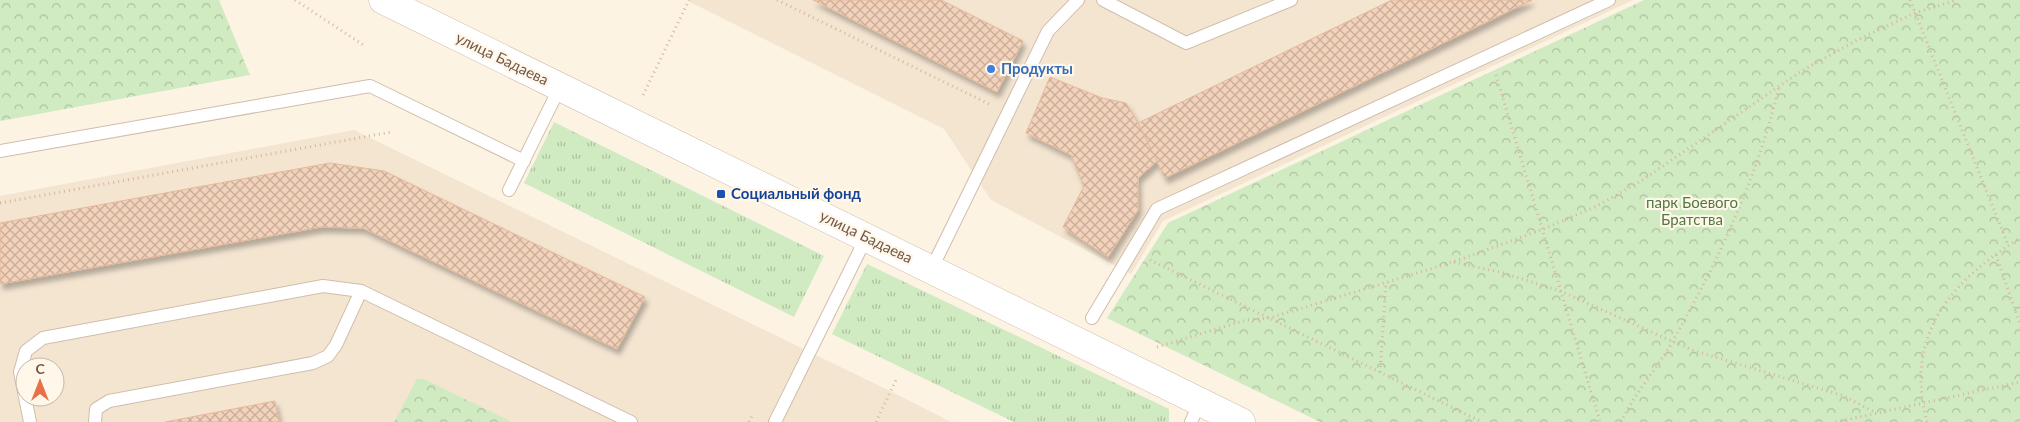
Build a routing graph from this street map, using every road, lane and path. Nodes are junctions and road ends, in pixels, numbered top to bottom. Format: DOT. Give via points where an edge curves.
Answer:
graph roads {
  1 [pos="294,0"];
  2 [pos="383,0"];
  3 [pos="689,0"];
  4 [pos="777,0"];
  5 [pos="1078,0"];
  6 [pos="1102,0"];
  7 [pos="1291,0"];
  8 [pos="1609,0"];
  9 [pos="1910,0"];
  10 [pos="1957,0"];
  11 [pos="1915,13"];
  12 [pos="365,46"];
  13 [pos="1490,56"];
  14 [pos="1779,86"];
  15 [pos="560,88"];
  16 [pos="642,96"];
  17 [pos="1008,113"];
  18 [pos="391,132"];
  19 [pos="0,151"];
  20 [pos="524,161"];
  21 [pos="509,190"];
  22 [pos="0,204"];
  23 [pos="1541,230"];
  24 [pos="866,238"];
  25 [pos="2020,238"];
  26 [pos="2008,245"];
  27 [pos="1132,251"];
  28 [pos="1996,255"];
  29 [pos="1453,262"];
  30 [pos="931,270"];
  31 [pos="1386,282"];
  32 [pos="1560,291"];
  33 [pos="361,292"];
  34 [pos="1092,318"];
  35 [pos="1269,318"];
  36 [pos="2020,324"];
  37 [pos="1673,341"];
  38 [pos="1154,348"];
  39 [pos="1380,372"];
  40 [pos="896,380"];
  41 [pos="2020,382"];
  42 [pos="1922,403"];
  43 [pos="757,405"];
  44 [pos="1196,412"];
  45 [pos="1876,413"];
  46 [pos="30,422"];
  47 [pos="95,422"];
  48 [pos="631,422"];
  49 [pos="749,422"];
  50 [pos="775,422"];
  51 [pos="876,422"];
  52 [pos="1241,422"];
  53 [pos="1482,422"];
  54 [pos="1600,422"];
  55 [pos="1621,422"];
  56 [pos="1836,422"];
  57 [pos="1927,422"];
  1 -- 12 [label="path"];
  2 -- 15 [label="street, улица Бадаева"];
  3 -- 16 [label="path"];
  4 -- 17 [label="path"];
  5 -- 17 [label="lane" via="1048,31"];
  6 -- 7 [label="lane" via="1186,43"];
  8 -- 13 [label="lane"];
  9 -- 11 [label="path"];
  10 -- 11 [label="path"];
  11 -- 14 [label="path" via="1857,40"];
  11 -- 26 [label="path"];
  13 -- 23 [label="path"];
  13 -- 27 [label="lane" via="1157,209"];
  14 -- 23 [label="path" via="1641,181 1595,207"];
  14 -- 37 [label="path" via="1769,128 1742,205"];
  15 -- 20 [label="lane"];
  15 -- 24 [label="street, улица Бадаева"];
  17 -- 30 [label="lane"];
  18 -- 22 [label="path"];
  19 -- 20 [label="lane" via="370,86"];
  20 -- 21 [label="lane"];
  23 -- 29 [label="path"];
  23 -- 32 [label="path"];
  24 -- 30 [label="street, улица Бадаева"];
  24 -- 50 [label="lane"];
  25 -- 26 [label="path"];
  26 -- 28 [label="path"];
  27 -- 34 [label="lane"];
  27 -- 35 [label="path"];
  28 -- 36 [label="path"];
  28 -- 42 [label="path" via="1974,271 1940,309 1920,366"];
  29 -- 31 [label="path"];
  29 -- 32 [label="path"];
  30 -- 44 [label="street, улица Бадаева"];
  31 -- 35 [label="path"];
  31 -- 39 [label="path"];
  32 -- 37 [label="path"];
  32 -- 54 [label="path"];
  33 -- 46 [label="lane" via="323,286 43,338 26,351 20,372"];
  33 -- 47 [label="lane" via="328,356 313,363 109,401 96,409"];
  33 -- 48 [label="lane"];
  35 -- 38 [label="path" via="1246,320"];
  35 -- 39 [label="path"];
  37 -- 45 [label="path" via="1844,396"];
  37 -- 55 [label="path"];
  39 -- 53 [label="path"];
  40 -- 51 [label="path"];
  41 -- 42 [label="path"];
  42 -- 45 [label="path"];
  42 -- 57 [label="path"];
  43 -- 49 [label="path"];
  44 -- 52 [label="street, улица Бадаева"];
  45 -- 56 [label="path"];
}
